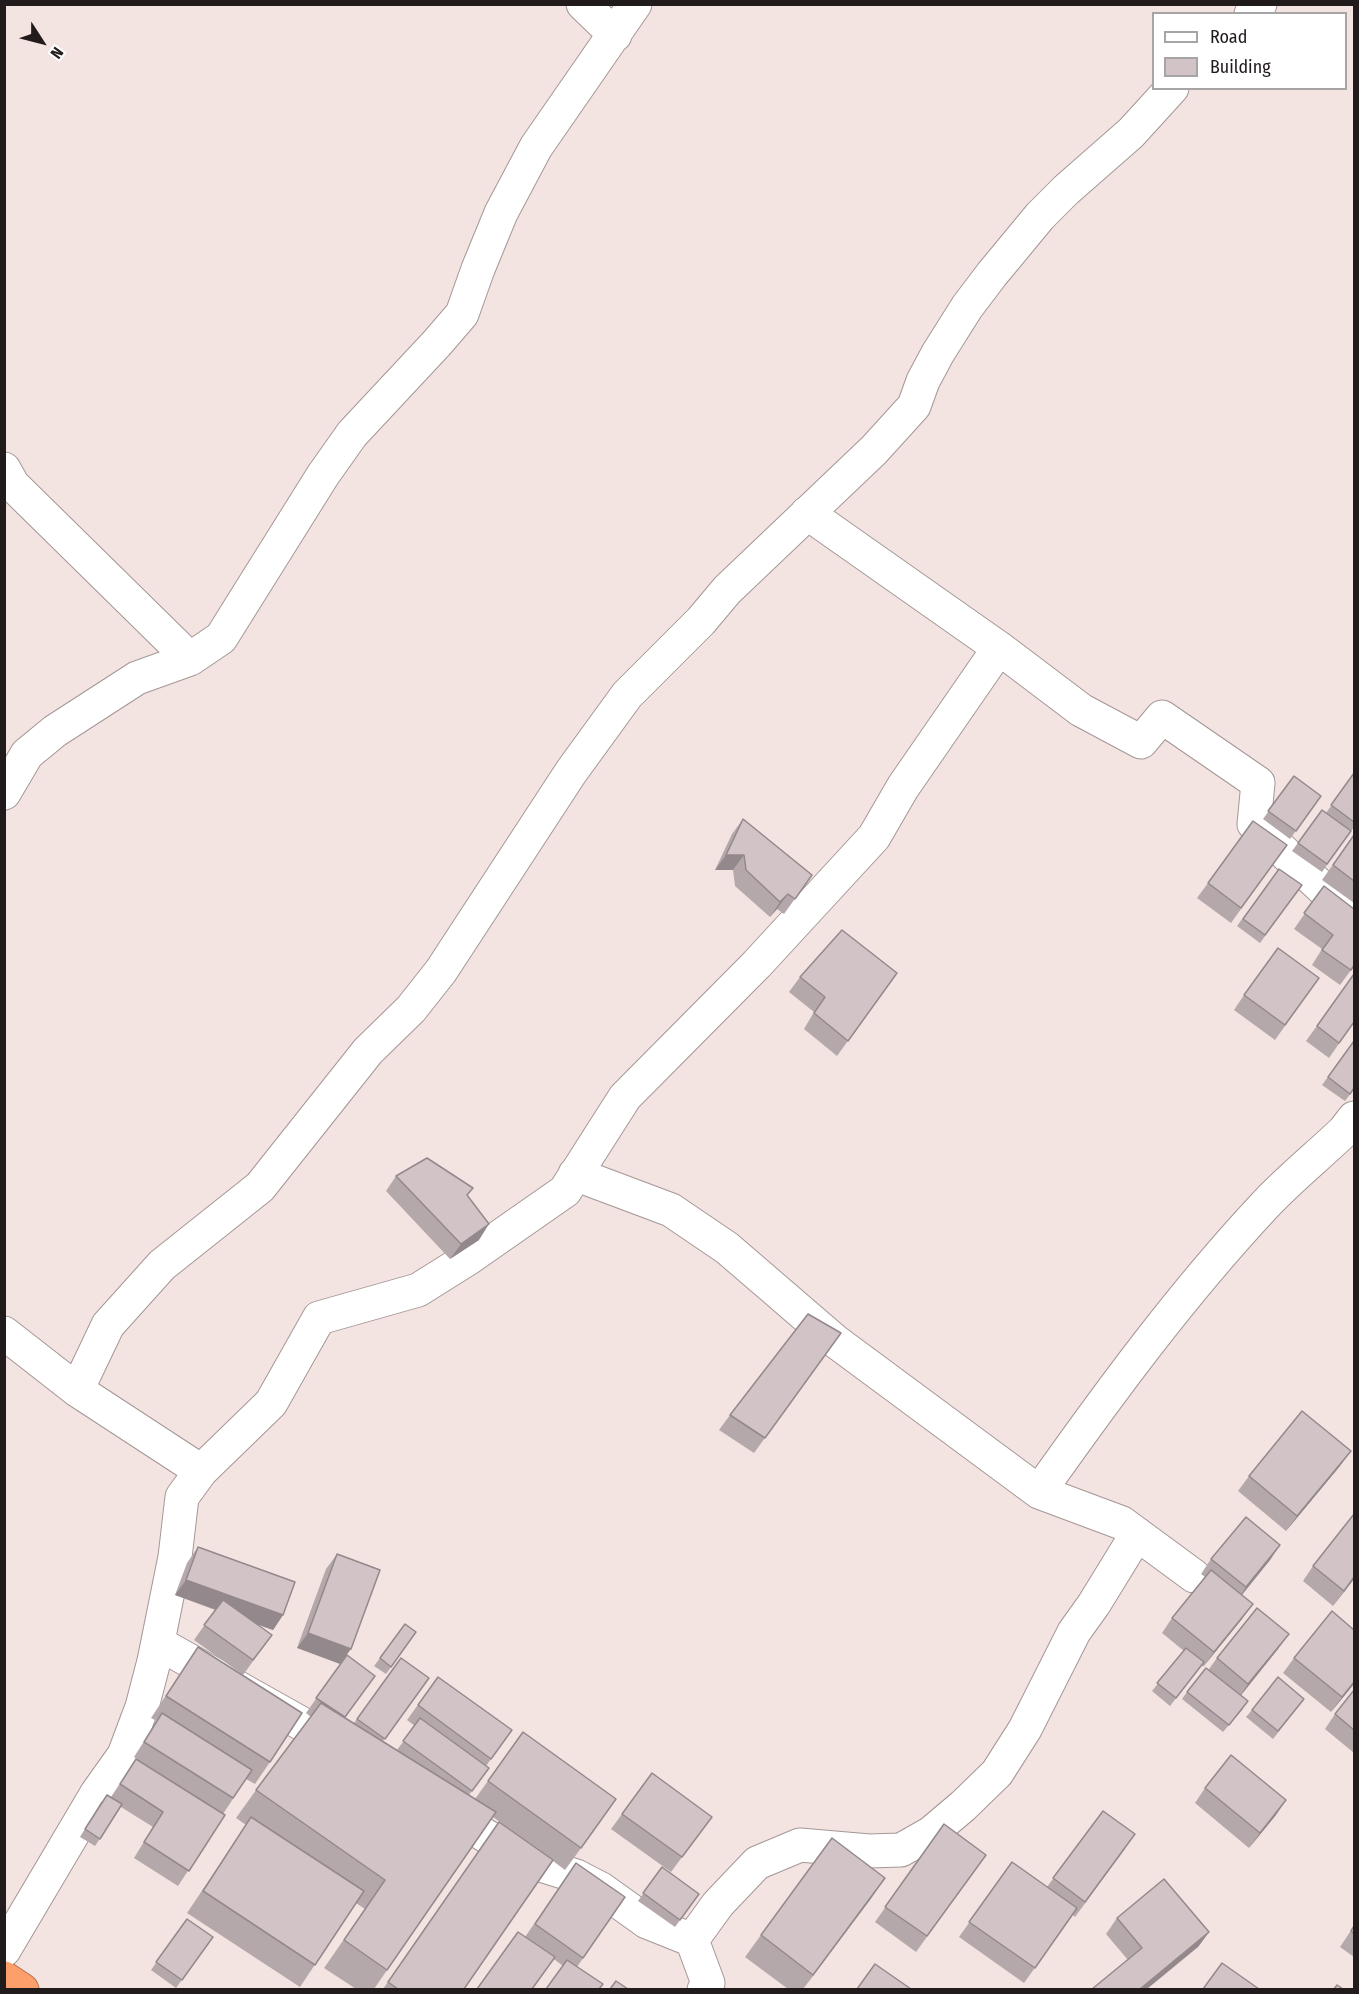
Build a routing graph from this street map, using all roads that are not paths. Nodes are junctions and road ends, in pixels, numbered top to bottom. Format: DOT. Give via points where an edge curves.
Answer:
graph roads {
  1 [pos="583,4"];
  2 [pos="635,4"];
  3 [pos="615,35"];
  4 [pos="1170,90"];
  5 [pos="4,469"];
  6 [pos="807,513"];
  7 [pos="999,648"];
  8 [pos="190,659"];
  9 [pos="4,793"];
  10 [pos="1354,918"];
  11 [pos="1354,1118"];
  12 [pos="575,1174"];
  13 [pos="4,1333"];
  14 [pos="77,1390"];
  15 [pos="201,1471"];
  16 [pos="1039,1492"];
  17 [pos="1137,1534"];
  18 [pos="1194,1576"];
  19 [pos="158,1643"];
  20 [pos="367,1761"];
  21 [pos="422,1796"];
  22 [pos="692,1940"];
  23 [pos="4,1950"];
  24 [pos="4,1978"];
  25 [pos="22,1989"];
  26 [pos="704,1989"];
  1 -- 3 [label="street"];
  2 -- 3 [label="street"];
  3 -- 8 [label="street" via="536,147 501,213 462,314 352,434 221,638"];
  4 -- 6 [label="street" via="1131,134 1040,216 967,307 923,381 914,406"];
  5 -- 8 [label="street" via="19,492"];
  6 -- 7 [label="street"];
  6 -- 14 [label="street" via="627,695 441,971 368,1051 260,1187 162,1264 108,1325"];
  7 -- 10 [label="street" via="1081,710 1116,730 1141,742 1162,717 1258,783 1254,824"];
  7 -- 12 [label="street" via="903,787 874,837 757,964 625,1097"];
  8 -- 9 [label="street" via="137,678 54,731 27,754"];
  11 -- 16 [label="street" via="1266,1203 1219,1255 1126,1370"];
  12 -- 15 [label="street" via="565,1191 418,1290 318,1318 271,1403"];
  12 -- 16 [label="street" via="671,1210 727,1248 835,1341"];
  13 -- 14 [label="street"];
  14 -- 15 [label="street"];
  15 -- 19 [label="street" via="182,1497"];
  16 -- 17 [label="street" via="1122,1523"];
  17 -- 18 [label="street"];
  17 -- 22 [label="street" via="1074,1632 1025,1729 997,1773 963,1806 931,1833 901,1850 800,1845 757,1863 718,1904"];
  19 -- 20 [label="street"];
  19 -- 23 [label="street" via="142,1707 124,1755 97,1793"];
  21 -- 22 [label="street" via="525,1860 576,1876 647,1922"];
  22 -- 26 [label="street" via="708,1983"];
  24 -- 25 [label="highway"];
}
